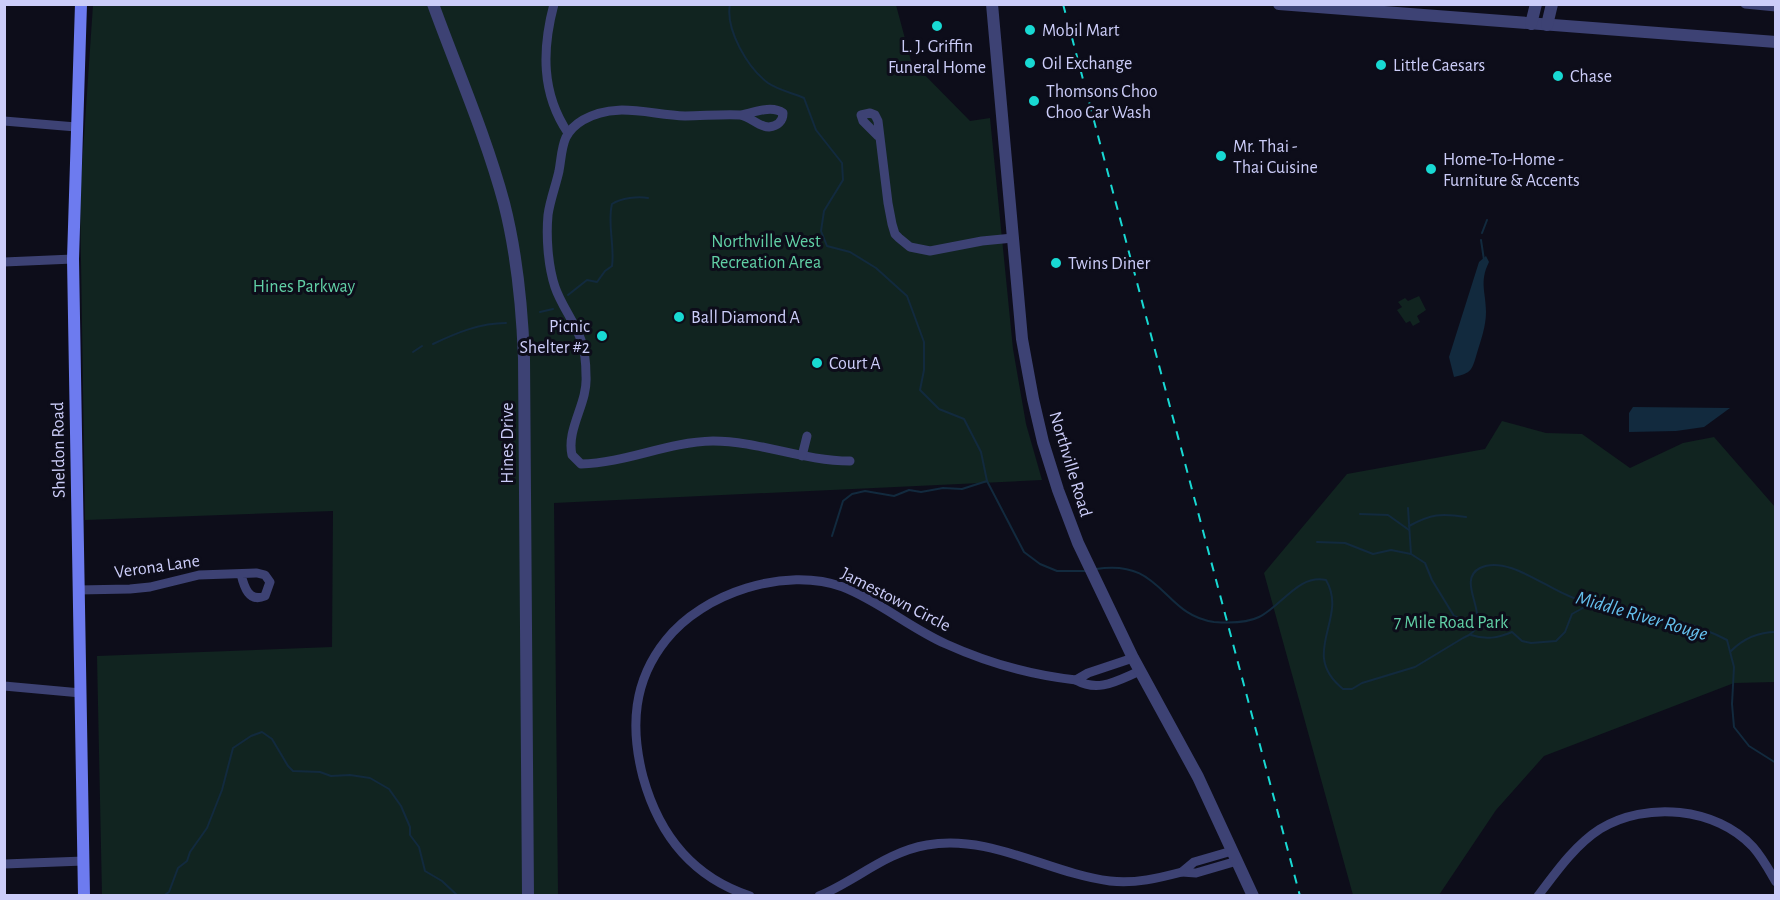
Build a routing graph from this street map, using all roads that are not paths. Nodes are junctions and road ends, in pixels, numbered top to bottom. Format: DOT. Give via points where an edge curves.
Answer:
graph roads {
  1 [pos="81,4"];
  2 [pos="433,4"];
  3 [pos="554,4"];
  4 [pos="992,4"];
  5 [pos="1279,4"];
  6 [pos="1536,4"];
  7 [pos="1552,4"];
  8 [pos="1745,4"];
  9 [pos="1776,7"];
  10 [pos="1531,24"];
  11 [pos="1547,25"];
  12 [pos="1776,42"];
  13 [pos="742,115"];
  14 [pos="4,121"];
  15 [pos="76,127"];
  16 [pos="568,133"];
  17 [pos="878,136"];
  18 [pos="1013,238"];
  19 [pos="73,258"];
  20 [pos="4,262"];
  21 [pos="807,436"];
  22 [pos="802,456"];
  23 [pos="850,461"];
  24 [pos="241,574"];
  25 [pos="78,590"];
  26 [pos="1133,658"];
  27 [pos="1140,671"];
  28 [pos="1076,680"];
  29 [pos="4,686"];
  30 [pos="81,693"];
  31 [pos="1234,856"];
  32 [pos="84,861"];
  33 [pos="4,864"];
  34 [pos="1776,882"];
  35 [pos="84,896"];
  36 [pos="528,896"];
  37 [pos="750,896"];
  38 [pos="819,896"];
  39 [pos="1252,896"];
  40 [pos="1538,896"];
  1 -- 15 [label="main road, Sheldon Road"];
  2 -- 36 [label="street, Hines Drive" via="495,173 519,278 524,358"];
  3 -- 16 [label="street" via="546,46 547,80 551,99"];
  4 -- 18 [label="street, Northville Road"];
  5 -- 10 [label="street"];
  6 -- 10 [label="street"];
  7 -- 11 [label="street"];
  8 -- 9 [label="street"];
  10 -- 11 [label="street"];
  11 -- 12 [label="street"];
  13 -- 16 [label="street" via="683,116 621,109 584,120"];
  14 -- 15 [label="street"];
  15 -- 19 [label="main road, Sheldon Road"];
  16 -- 22 [label="street" via="548,216 554,284 585,355 587,380 570,441 572,455 581,464 597,463 664,447 716,441"];
  17 -- 18 [label="street" via="892,224 895,234 910,247 930,251"];
  18 -- 26 [label="street, Northville Road" via="1022,339 1033,399 1058,490 1081,550"];
  19 -- 20 [label="street"];
  19 -- 25 [label="main road, Sheldon Road"];
  21 -- 22 [label="street"];
  22 -- 23 [label="street"];
  24 -- 25 [label="street, Verona Lane" via="199,575 130,589"];
  25 -- 30 [label="main road, Sheldon Road"];
  26 -- 27 [label="street, Northville Road"];
  26 -- 28 [label="street"];
  27 -- 28 [label="street, Jamestown Circle" via="1099,686 1087,686"];
  27 -- 31 [label="street, Northville Road" via="1198,777"];
  28 -- 37 [label="street, Jamestown Circle" via="982,660 926,634 864,597 821,581 797,580 751,587 700,607 656,652 636,711 636,751 661,823 685,858 708,877"];
  29 -- 30 [label="street"];
  30 -- 32 [label="main road, Sheldon Road"];
  31 -- 38 [label="street" via="1196,873 1182,872 1140,882 1112,881 1085,877 992,848 944,843 897,853"];
  31 -- 39 [label="street, Northville Road"];
  32 -- 33 [label="street"];
  32 -- 35 [label="main road, Sheldon Road"];
  34 -- 40 [label="street" via="1752,846 1726,827 1695,815 1659,811 1628,816 1600,829 1574,850"];
}
